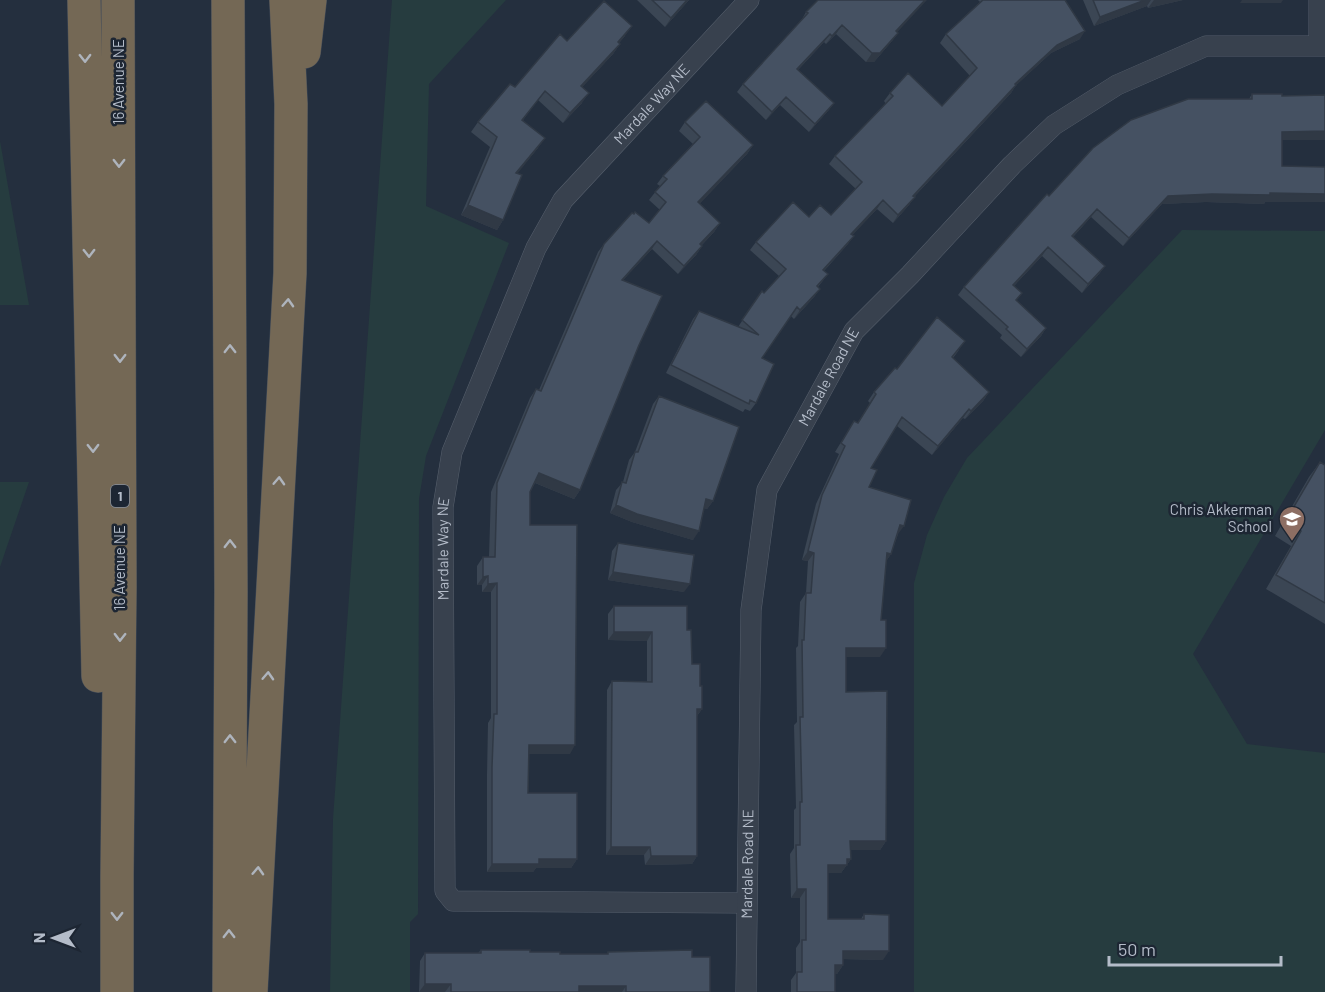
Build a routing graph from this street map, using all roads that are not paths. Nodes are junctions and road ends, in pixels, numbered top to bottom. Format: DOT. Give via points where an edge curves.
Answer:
graph roads {
  1 [pos="84,0"];
  2 [pos="118,0"];
  3 [pos="228,0"];
  4 [pos="285,0"];
  5 [pos="310,0"];
  6 [pos="749,0"];
  7 [pos="1319,0"];
  8 [pos="1322,46"];
  9 [pos="291,104"];
  10 [pos="117,876"];
  11 [pos="746,903"];
  12 [pos="117,992"];
  13 [pos="229,992"];
  14 [pos="251,992"];
  15 [pos="746,992"];
  1 -- 10 [label="highway, one-way" via="100,786"];
  2 -- 10 [label="highway, 16 Avenue NE / 1, one-way"];
  13 -- 3 [label="highway, one-way"];
  4 -- 9 [label="highway"];
  5 -- 9 [label="highway" via="304,56"];
  6 -- 11 [label="street, Mardale Way NE" via="563,200 536,248 452,452 443,507 445,891 453,901"];
  7 -- 8 [label="street"];
  8 -- 11 [label="street, Mardale Road NE" via="1206,46 1117,85 1054,125 854,331 767,490 751,610"];
  14 -- 9 [label="highway, one-way" via="290,273"];
  10 -- 12 [label="highway, 16 Avenue NE / 1, one-way"];
  11 -- 15 [label="street, Mardale Road NE"];
}
